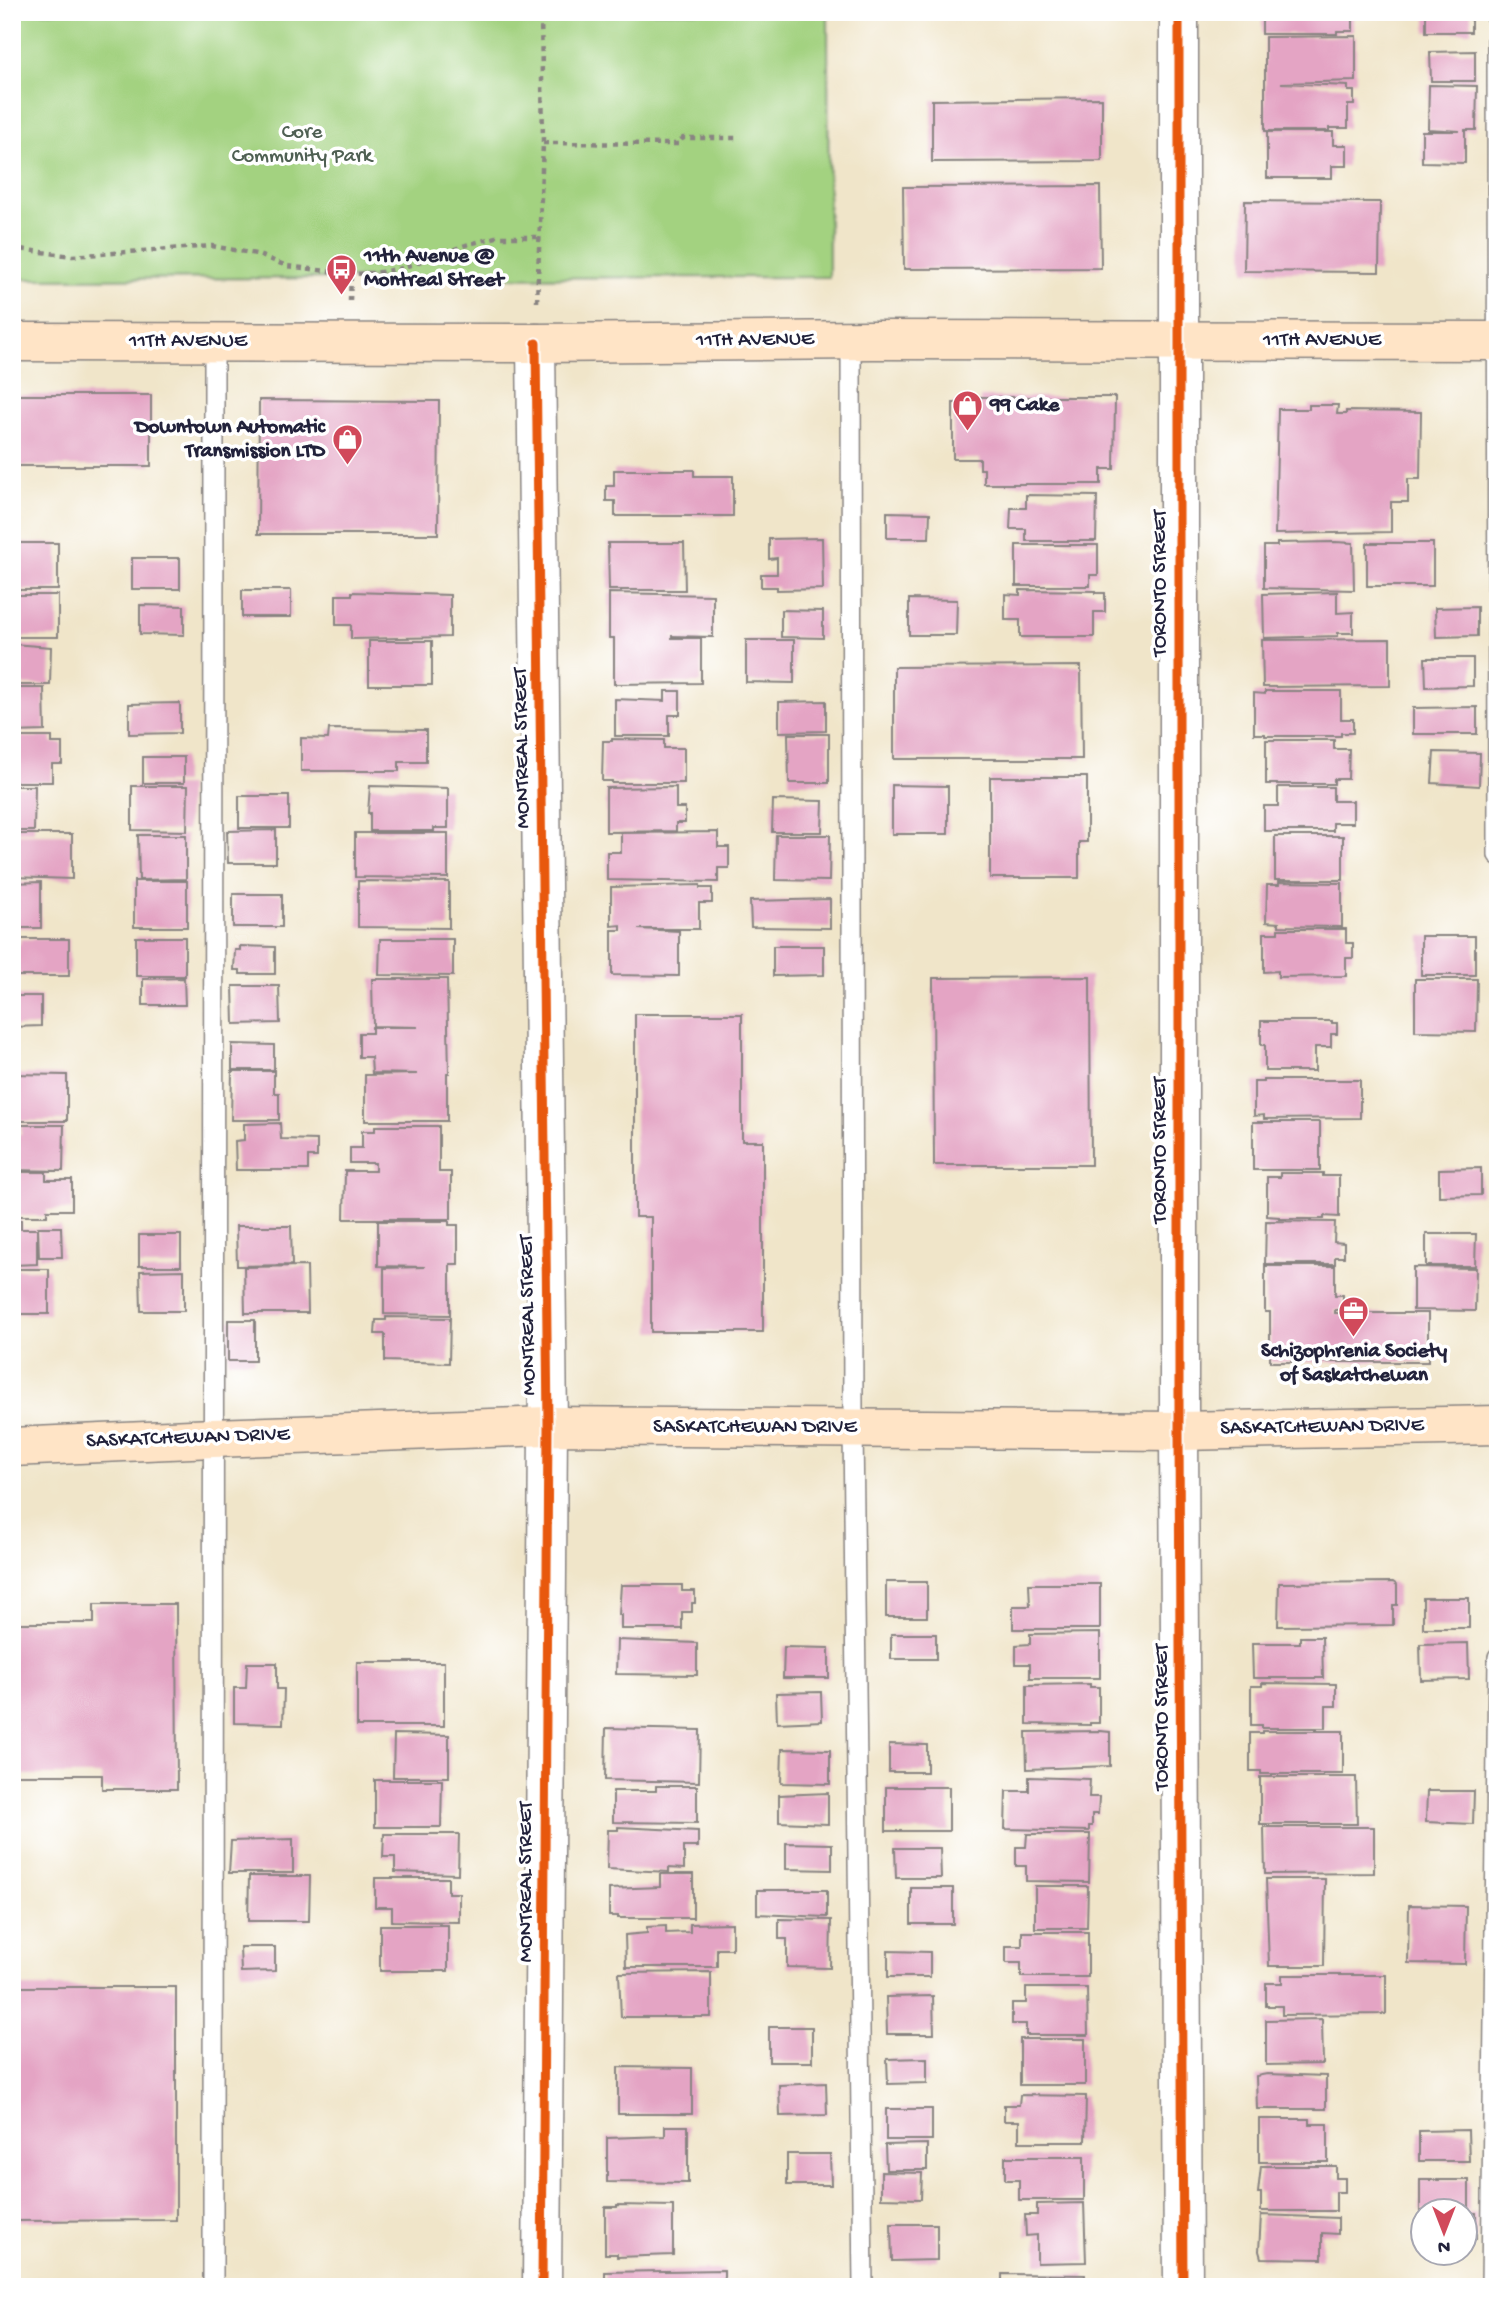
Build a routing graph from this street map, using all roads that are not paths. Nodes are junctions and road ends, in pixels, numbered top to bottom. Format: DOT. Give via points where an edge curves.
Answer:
graph roads {
  1 [pos="1180,12"];
  2 [pos="1497,12"];
  3 [pos="214,341"];
  4 [pos="851,341"];
  5 [pos="1179,341"];
  6 [pos="1497,341"];
  7 [pos="12,342"];
  8 [pos="536,343"];
  9 [pos="1498,855"];
  10 [pos="1498,1425"];
  11 [pos="548,1426"];
  12 [pos="853,1429"];
  13 [pos="1179,1431"];
  14 [pos="213,1438"];
  15 [pos="12,1447"];
  16 [pos="1498,1657"];
  17 [pos="213,2287"];
  18 [pos="542,2287"];
  19 [pos="863,2287"];
  20 [pos="1183,2287"];
  21 [pos="1491,2287"];
  1 -- 5 [label="street, TORONTO STREET"];
  2 -- 6 [label="lane"];
  3 -- 7 [label="main road, 11TH AVENUE"];
  3 -- 8 [label="main road, 11TH AVENUE"];
  3 -- 14 [label="lane"];
  4 -- 5 [label="main road, 11TH AVENUE"];
  4 -- 8 [label="main road, 11TH AVENUE"];
  4 -- 12 [label="lane"];
  5 -- 6 [label="main road, 11TH AVENUE"];
  5 -- 13 [label="street, TORONTO STREET"];
  6 -- 9 [label="lane"];
  8 -- 11 [label="street, MONTREAL STREET"];
  10 -- 13 [label="main road, SASKATCHEWAN DRIVE"];
  11 -- 12 [label="main road, SASKATCHEWAN DRIVE"];
  11 -- 14 [label="main road, SASKATCHEWAN DRIVE"];
  11 -- 18 [label="street, MONTREAL STREET"];
  12 -- 13 [label="main road, SASKATCHEWAN DRIVE"];
  12 -- 19 [label="lane"];
  13 -- 20 [label="street, TORONTO STREET"];
  14 -- 15 [label="main road, SASKATCHEWAN DRIVE"];
  14 -- 17 [label="lane"];
  16 -- 21 [label="lane"];
}
